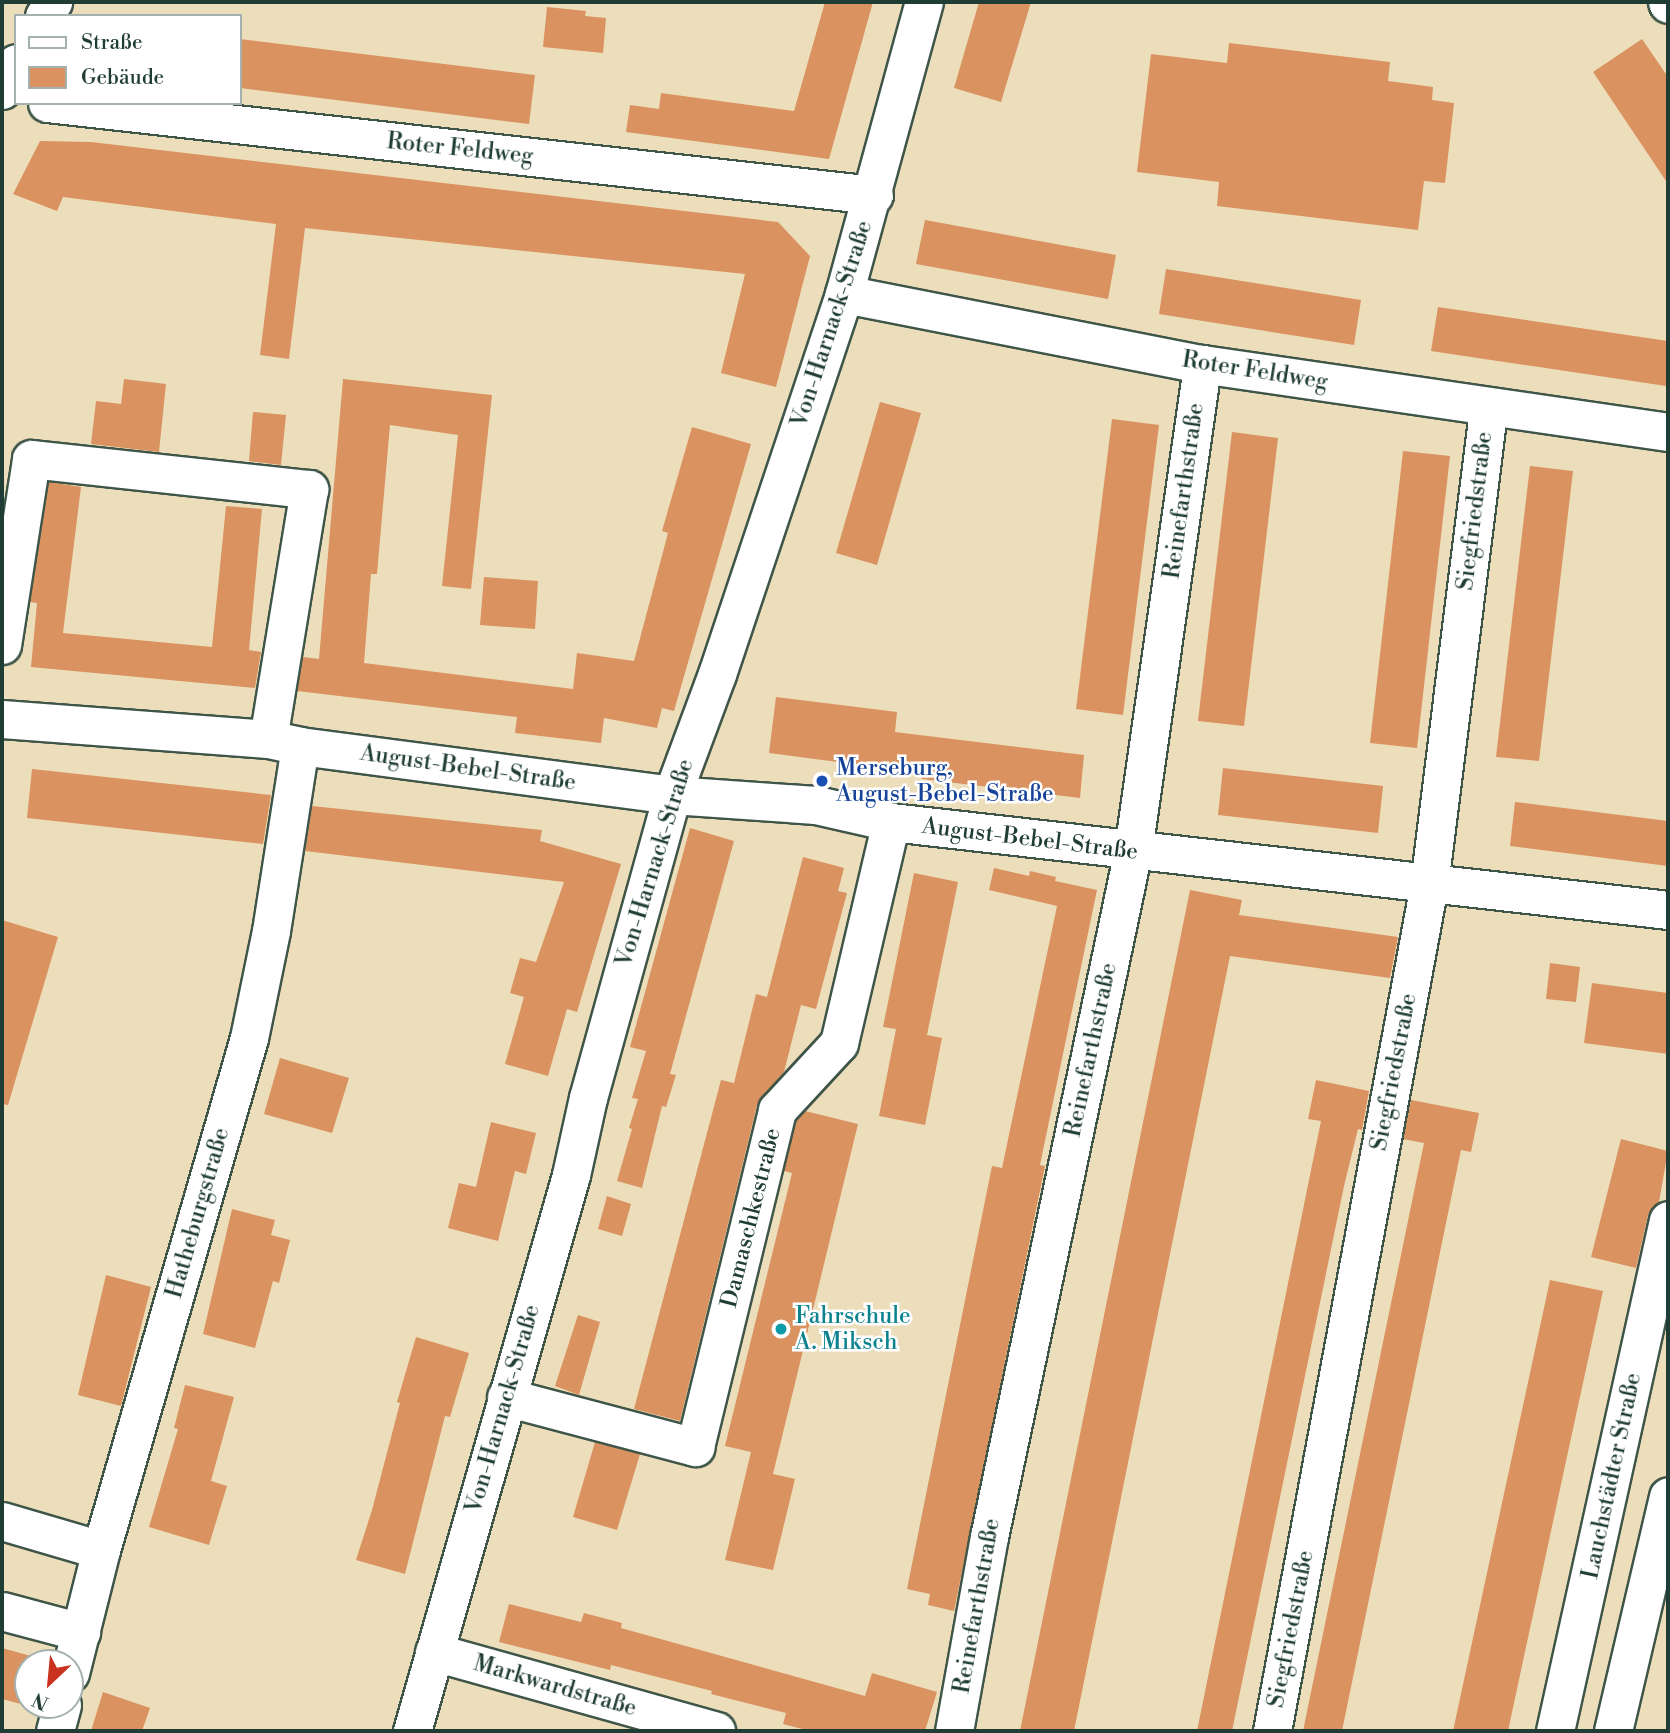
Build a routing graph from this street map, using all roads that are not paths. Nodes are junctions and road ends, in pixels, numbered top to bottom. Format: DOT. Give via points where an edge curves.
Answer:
graph roads {
  1 [pos="924,2"];
  2 [pos="14,67"];
  3 [pos="2,91"];
  4 [pos="65,105"];
  5 [pos="874,195"];
  6 [pos="844,294"];
  7 [pos="1202,365"];
  8 [pos="1488,408"];
  9 [pos="1668,432"];
  10 [pos="2,645"];
  11 [pos="2,719"];
  12 [pos="284,743"];
  13 [pos="672,795"];
  14 [pos="891,822"];
  15 [pos="1133,851"];
  16 [pos="1429,885"];
  17 [pos="1668,911"];
  18 [pos="1668,1220"];
  19 [pos="506,1397"];
  20 [pos="1668,1496"];
  21 [pos="2,1521"];
  22 [pos="100,1550"];
  23 [pos="2,1611"];
  24 [pos="81,1632"];
  25 [pos="76,1649"];
  26 [pos="433,1652"];
  27 [pos="414,1731"];
  28 [pos="716,1731"];
  29 [pos="954,1731"];
  30 [pos="1272,1731"];
  31 [pos="1555,1731"];
  32 [pos="1613,1731"];
  1 -- 5 [label="street, Von-Harnack-Straße"];
  2 -- 3 [label="street"];
  4 -- 5 [label="street, Roter Feldweg"];
  5 -- 6 [label="street, Von-Harnack-Straße"];
  6 -- 7 [label="street, Roter Feldweg"];
  6 -- 13 [label="street, Von-Harnack-Straße"];
  7 -- 8 [label="street, Roter Feldweg"];
  7 -- 15 [label="street, Reinefarthstraße"];
  8 -- 9 [label="street, Roter Feldweg"];
  8 -- 16 [label="street, Siegfriedstraße"];
  10 -- 12 [label="street" via="31,459 309,489"];
  11 -- 12 [label="street, August-Bebel-Straße"];
  12 -- 13 [label="street, August-Bebel-Straße"];
  12 -- 22 [label="street, Hatheburgstraße" via="271,931 249,1038"];
  13 -- 14 [label="street, August-Bebel-Straße" via="816,805"];
  13 -- 19 [label="street, Von-Harnack-Straße" via="571,1175"];
  14 -- 15 [label="street, August-Bebel-Straße"];
  14 -- 19 [label="street, Damaschkestraße" via="839,1044 777,1110 695,1447"];
  15 -- 16 [label="street, August-Bebel-Straße"];
  15 -- 29 [label="street, Reinefarthstraße" via="989,1537"];
  16 -- 17 [label="street, August-Bebel-Straße"];
  16 -- 30 [label="street, Siegfriedstraße"];
  18 -- 31 [label="street, Lauchstädter Straße"];
  19 -- 26 [label="street, Von-Harnack-Straße"];
  20 -- 32 [label="street"];
  21 -- 22 [label="street"];
  22 -- 24 [label="street, Hatheburgstraße"];
  23 -- 24 [label="street"];
  24 -- 25 [label="street, Hatheburgstraße"];
  26 -- 27 [label="street, Von-Harnack-Straße"];
  26 -- 28 [label="street, Markwardstraße"];
}
